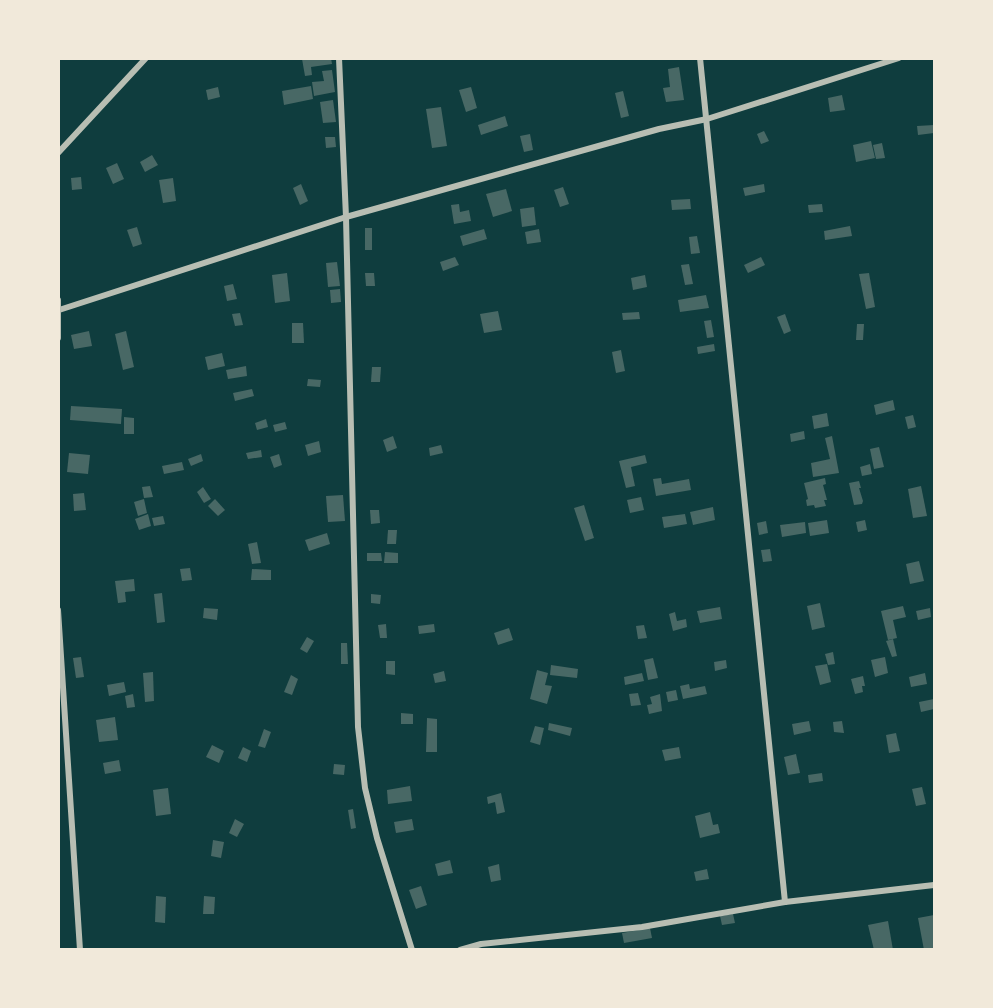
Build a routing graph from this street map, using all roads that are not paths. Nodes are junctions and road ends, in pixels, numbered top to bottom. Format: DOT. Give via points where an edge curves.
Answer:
graph roads {
  1 [pos="146,58"];
  2 [pos="339,58"];
  3 [pos="700,58"];
  4 [pos="899,58"];
  5 [pos="707,119"];
  6 [pos="58,153"];
  7 [pos="346,217"];
  8 [pos="58,300"];
  9 [pos="59,310"];
  10 [pos="58,338"];
  11 [pos="58,610"];
  12 [pos="934,885"];
  13 [pos="785,902"];
  14 [pos="80,950"];
  15 [pos="412,950"];
  16 [pos="460,950"];
  1 -- 6 [label="street"];
  2 -- 7 [label="street"];
  3 -- 5 [label="street"];
  4 -- 5 [label="street"];
  5 -- 7 [label="street"];
  5 -- 13 [label="street"];
  7 -- 9 [label="street"];
  7 -- 15 [label="street" via="358,728 365,788 377,838"];
  8 -- 9 [label="street"];
  9 -- 10 [label="street"];
  11 -- 14 [label="street"];
  12 -- 13 [label="street"];
  13 -- 16 [label="street" via="642,927 481,944"];
}
